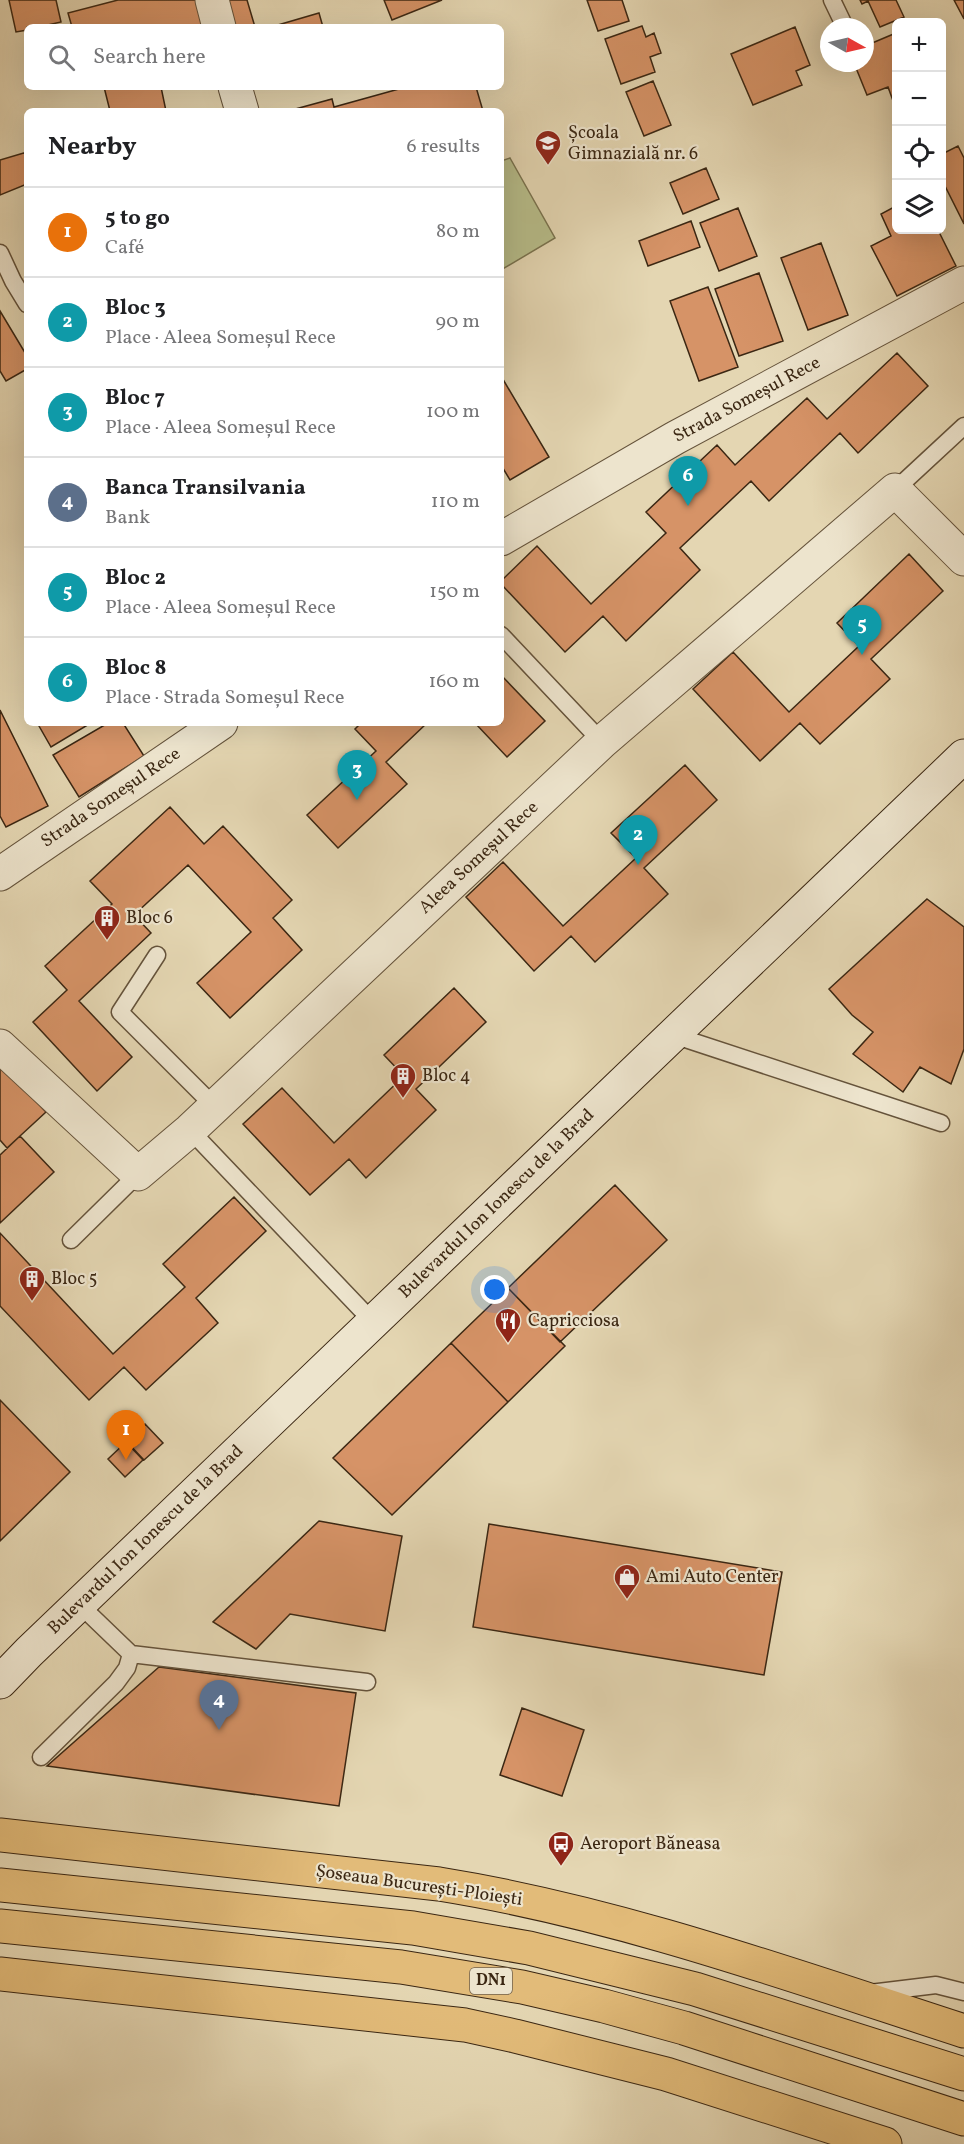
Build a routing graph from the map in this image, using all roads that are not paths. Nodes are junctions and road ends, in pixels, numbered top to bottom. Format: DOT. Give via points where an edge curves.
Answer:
graph roads {
  1 [pos="212,0"];
  2 [pos="832,0"];
  3 [pos="841,18"];
  4 [pos="218,24"];
  5 [pos="236,90"];
  6 [pos="241,108"];
  7 [pos="0,253"];
  8 [pos="964,283"];
  9 [pos="24,299"];
  10 [pos="964,426"];
  11 [pos="895,490"];
  12 [pos="504,537"];
  13 [pos="964,560"];
  14 [pos="504,638"];
  15 [pos="217,726"];
  16 [pos="602,742"];
  17 [pos="964,756"];
  18 [pos="0,874"];
  19 [pos="157,956"];
  20 [pos="673,1035"];
  21 [pos="0,1046"];
  22 [pos="214,1106"];
  23 [pos="941,1124"];
  24 [pos="190,1130"];
  25 [pos="138,1174"];
  26 [pos="71,1240"];
  27 [pos="373,1322"];
  28 [pos="79,1604"];
  29 [pos="29,1652"];
  30 [pos="131,1654"];
  31 [pos="0,1667"];
  32 [pos="0,1682"];
  33 [pos="367,1682"];
  34 [pos="41,1757"];
  35 [pos="0,1816"];
  36 [pos="13,1836"];
  37 [pos="0,1885"];
  38 [pos="0,1926"];
  39 [pos="0,1974"];
  40 [pos="964,1992"];
  41 [pos="853,1995"];
  42 [pos="964,2031"];
  43 [pos="964,2074"];
  44 [pos="964,2119"];
  45 [pos="843,2136"];
  46 [pos="885,2144"];
  1 -- 4 [label="street"];
  2 -- 3 [label="lane"];
  5 -- 6 [label="street"];
  7 -- 9 [label="lane"];
  8 -- 12 [label="street, Strada Someșul Rece" via="675,438"];
  10 -- 11 [label="lane"];
  11 -- 13 [label="street"];
  11 -- 16 [label="street, Aleea Someșul Rece"];
  14 -- 16 [label="lane"];
  15 -- 18 [label="street, Strada Someșul Rece"];
  16 -- 22 [label="street, Aleea Someșul Rece"];
  17 -- 20 [label="street, Bulevardul Ion Ionescu de la Brad"];
  19 -- 22 [label="lane" via="120,1012"];
  20 -- 23 [label="lane"];
  20 -- 27 [label="street, Bulevardul Ion Ionescu de la Brad"];
  21 -- 25 [label="street"];
  22 -- 24 [label="street, Aleea Someșul Rece"];
  24 -- 25 [label="street, Aleea Someșul Rece"];
  24 -- 27 [label="lane"];
  25 -- 26 [label="lane"];
  27 -- 28 [label="street, Bulevardul Ion Ionescu de la Brad"];
  28 -- 29 [label="street, Bulevardul Ion Ionescu de la Brad"];
  28 -- 30 [label="lane"];
  29 -- 31 [label="street, Bulevardul Ion Ionescu de la Brad"];
  29 -- 32 [label="street, Bulevardul Ion Ionescu de la Brad"];
  30 -- 33 [label="lane"];
  30 -- 34 [label="lane" via="116,1683"];
  35 -- 36 [label="main road"];
  36 -- 41 [label="main road, Șoseaua București-Ploiești" via="479,1891 565,1908 694,1943"];
  37 -- 43 [label="main road, DN1" via="414,1928 529,1948 695,1989"];
  38 -- 44 [label="main road, DN1" via="401,1967 522,1987 684,2028"];
  39 -- 45 [label="main road" via="465,2025 666,2074"];
  40 -- 41 [label="lane" via="936,1985"];
  41 -- 42 [label="main road, Șoseaua București-Ploiești"];
  45 -- 46 [label="main road"];
}
